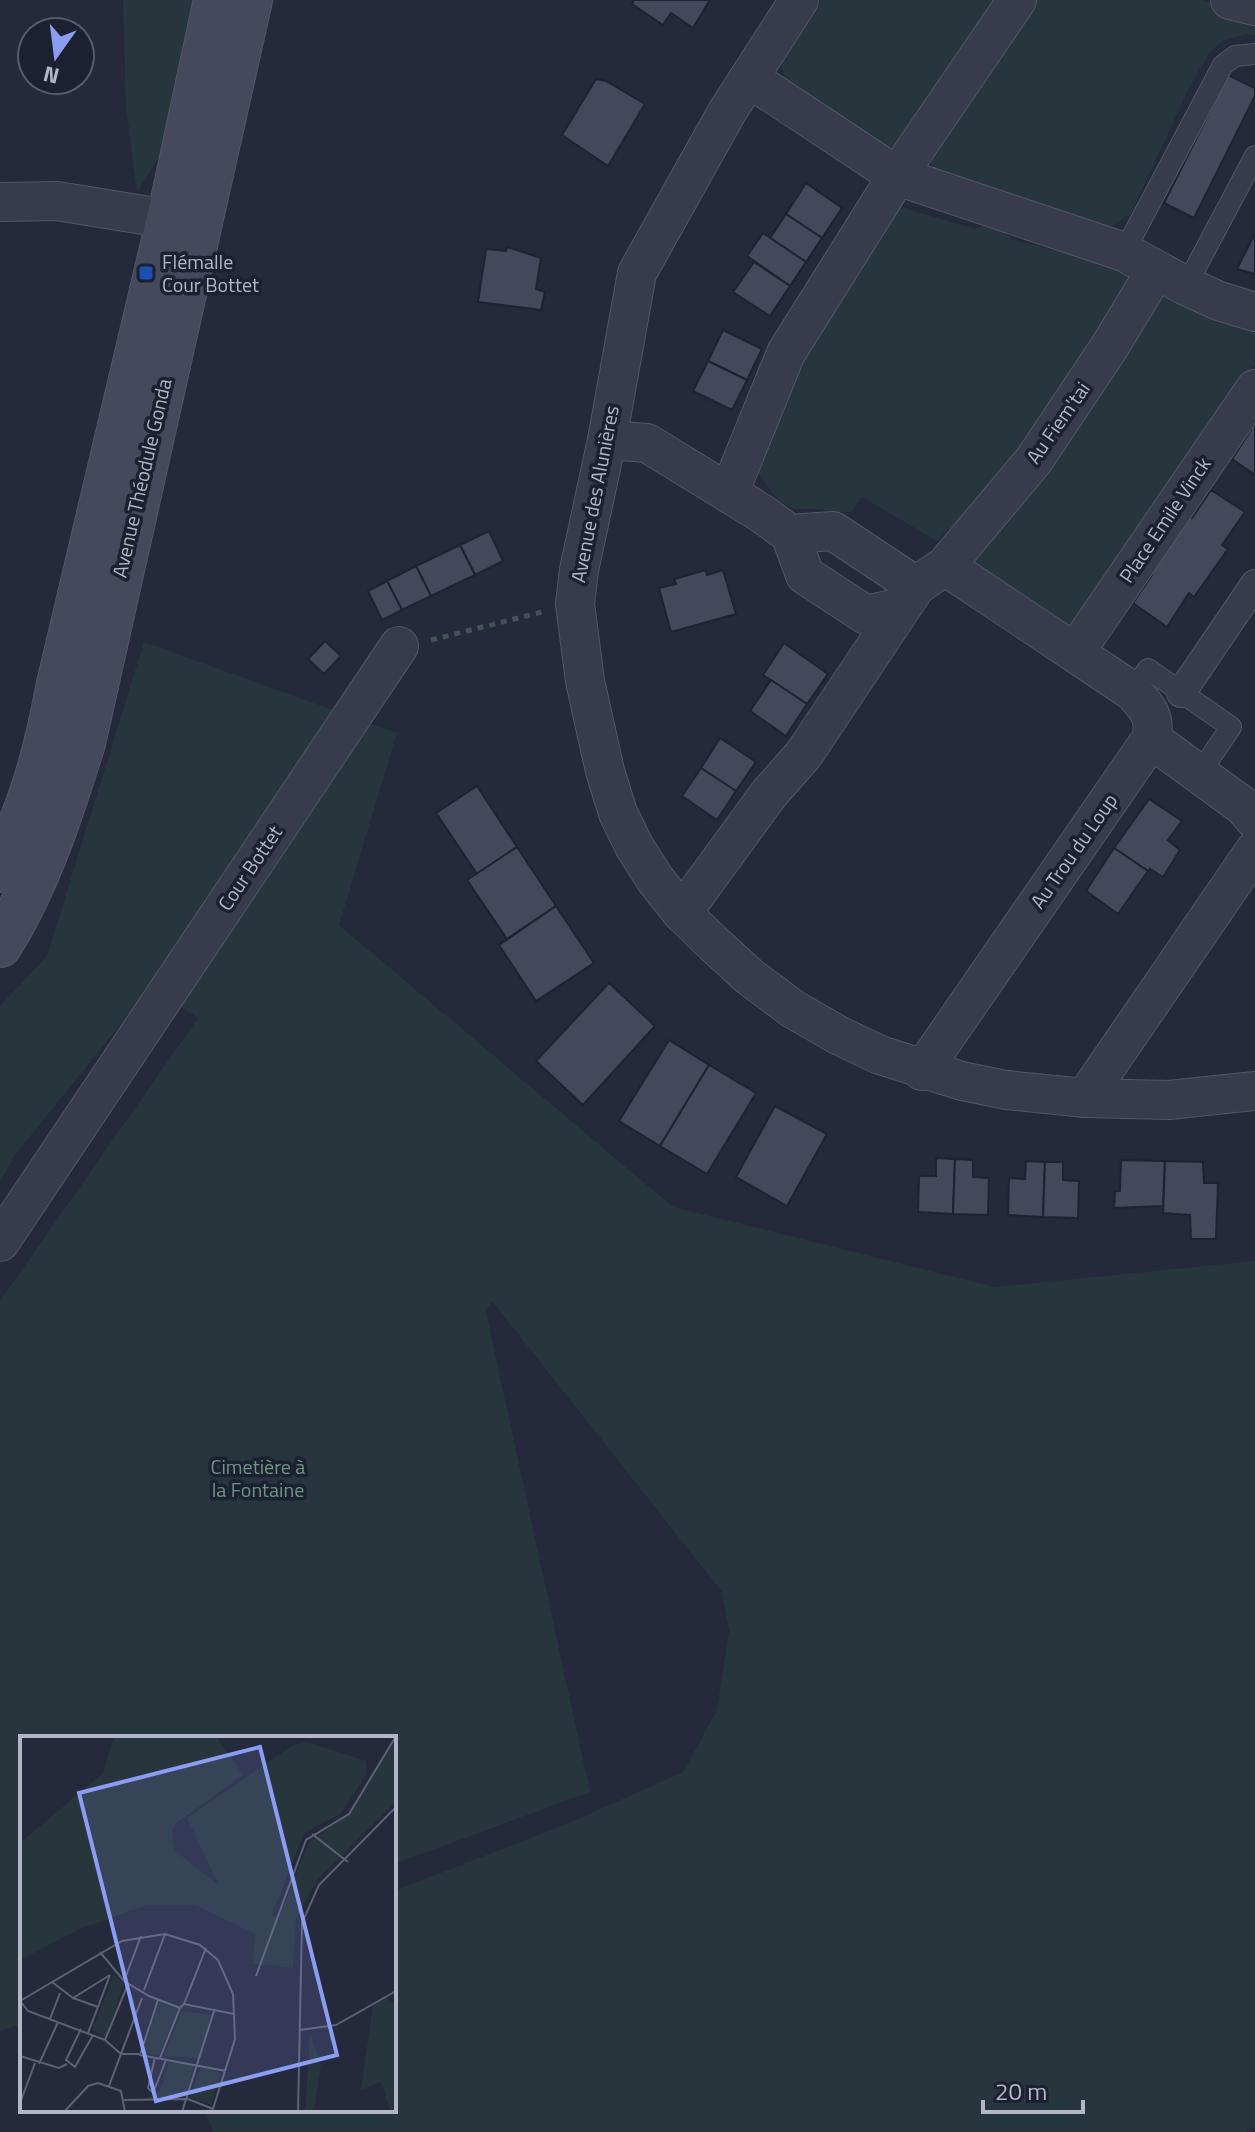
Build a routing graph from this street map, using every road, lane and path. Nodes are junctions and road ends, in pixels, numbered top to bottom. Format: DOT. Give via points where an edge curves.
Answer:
graph roads {
  1 [pos="216,0"];
  2 [pos="250,0"];
  3 [pos="799,0"];
  4 [pos="1017,0"];
  5 [pos="1230,0"];
  6 [pos="1255,6"];
  7 [pos="1255,54"];
  8 [pos="749,78"];
  9 [pos="1255,156"];
  10 [pos="897,176"];
  11 [pos="0,202"];
  12 [pos="184,222"];
  13 [pos="1155,269"];
  14 [pos="1255,312"];
  15 [pos="1255,389"];
  16 [pos="607,440"];
  17 [pos="729,493"];
  18 [pos="790,534"];
  19 [pos="1255,584"];
  20 [pos="921,586"];
  21 [pos="575,604"];
  22 [pos="399,646"];
  23 [pos="1076,651"];
  24 [pos="1132,691"];
  25 [pos="1181,693"];
  26 [pos="1151,739"];
  27 [pos="1199,774"];
  28 [pos="1251,805"];
  29 [pos="1255,850"];
  30 [pos="0,870"];
  31 [pos="682,913"];
  32 [pos="0,945"];
  33 [pos="922,1071"];
  34 [pos="1255,1091"];
  35 [pos="1085,1098"];
  36 [pos="0,1242"];
  1 -- 12 [label="main road, Avenue Théodule Gonda"];
  2 -- 12 [label="main road, Avenue Théodule Gonda"];
  3 -- 8 [label="street, Avenue des Alunières"];
  4 -- 10 [label="street"];
  5 -- 6 [label="street"];
  7 -- 13 [label="lane, Au Fiem'tai" via="1235,56 1223,65"];
  8 -- 10 [label="street"];
  8 -- 16 [label="street, Avenue des Alunières" via="637,273"];
  9 -- 13 [label="lane, Au Fiem'tai"];
  10 -- 13 [label="street"];
  10 -- 17 [label="street" via="786,353"];
  11 -- 12 [label="street" via="57,201"];
  12 -- 30 [label="main road, Avenue Théodule Gonda" via="50,734 22,826"];
  12 -- 32 [label="main road, Avenue Théodule Gonda" via="83,743 56,831"];
  13 -- 14 [label="street" via="1219,301"];
  13 -- 20 [label="street, Au Fiem'tai" via="1034,460"];
  15 -- 23 [label="street, Place Emile Vinck"];
  16 -- 17 [label="street" via="647,443"];
  16 -- 21 [label="street, Avenue des Alunières"];
  17 -- 18 [label="street"];
  18 -- 20 [label="street" via="833,531"];
  18 -- 20 [label="street" via="805,575 866,615"];
  19 -- 25 [label="street"];
  20 -- 23 [label="street"];
  20 -- 31 [label="street" via="804,754"];
  21 -- 22 [label="path"];
  21 -- 31 [label="street, Avenue des Alunières" via="585,681 618,813 634,846"];
  22 -- 36 [label="street, Cour Bottet"];
  23 -- 24 [label="street"];
  24 -- 25 [label="lane" via="1148,669"];
  24 -- 26 [label="street" via="1152,717"];
  25 -- 27 [label="lane" via="1231,727"];
  26 -- 27 [label="street"];
  26 -- 33 [label="street, Au Trou du Loup"];
  27 -- 28 [label="street"];
  29 -- 35 [label="street"];
  31 -- 33 [label="street, Avenue des Alunières" via="793,1009"];
  33 -- 35 [label="street, Avenue des Alunières" via="1006,1090"];
  34 -- 35 [label="street, Avenue des Alunières" via="1169,1100"];
}
